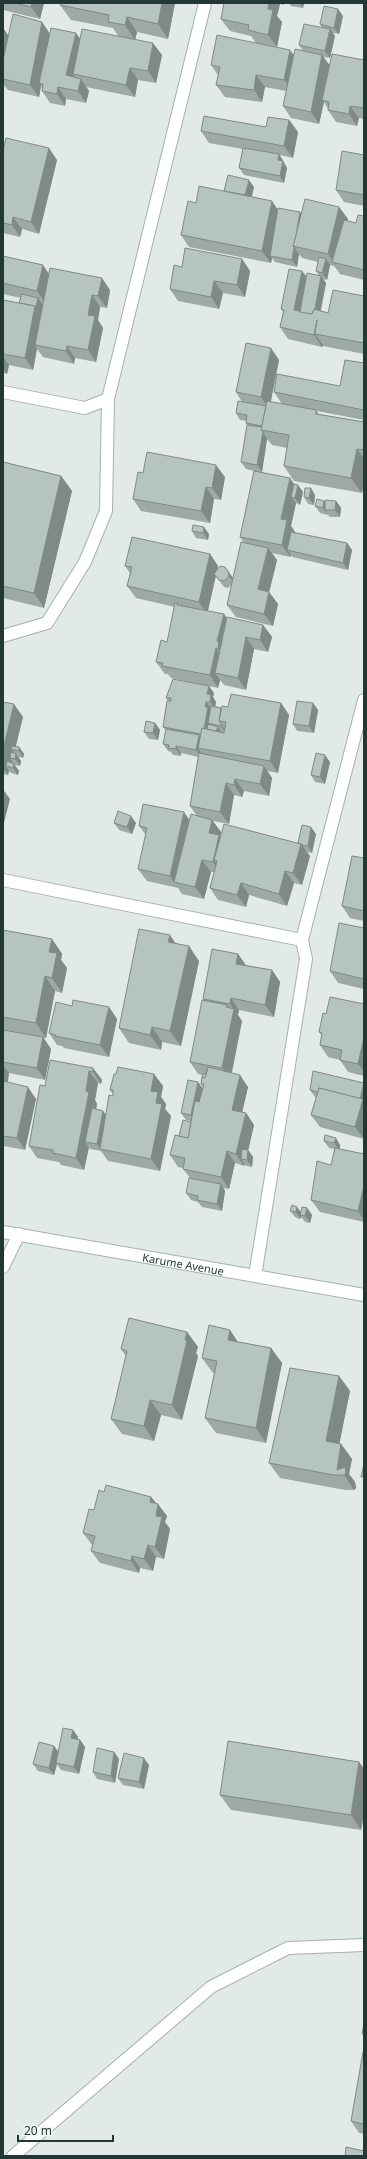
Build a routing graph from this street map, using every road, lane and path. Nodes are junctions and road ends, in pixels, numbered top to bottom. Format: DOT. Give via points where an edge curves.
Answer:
graph roads {
  1 [pos="205,3"];
  2 [pos="3,392"];
  3 [pos="108,399"];
  4 [pos="3,636"];
  5 [pos="364,700"];
  6 [pos="3,880"];
  7 [pos="302,940"];
  8 [pos="3,1232"];
  9 [pos="18,1234"];
  10 [pos="3,1266"];
  11 [pos="255,1276"];
  12 [pos="364,1295"];
  13 [pos="364,1945"];
  14 [pos="13,2156"];
  1 -- 3 [label="street"];
  2 -- 3 [label="street" via="84,408"];
  3 -- 4 [label="street" via="106,511 85,562 47,623"];
  5 -- 7 [label="street"];
  6 -- 7 [label="street"];
  7 -- 11 [label="street" via="306,959"];
  8 -- 9 [label="street, Karume Avenue"];
  9 -- 10 [label="street"];
  9 -- 11 [label="street, Karume Avenue"];
  11 -- 12 [label="street, Karume Avenue"];
  13 -- 14 [label="street" via="288,1948 211,1988"];
}
